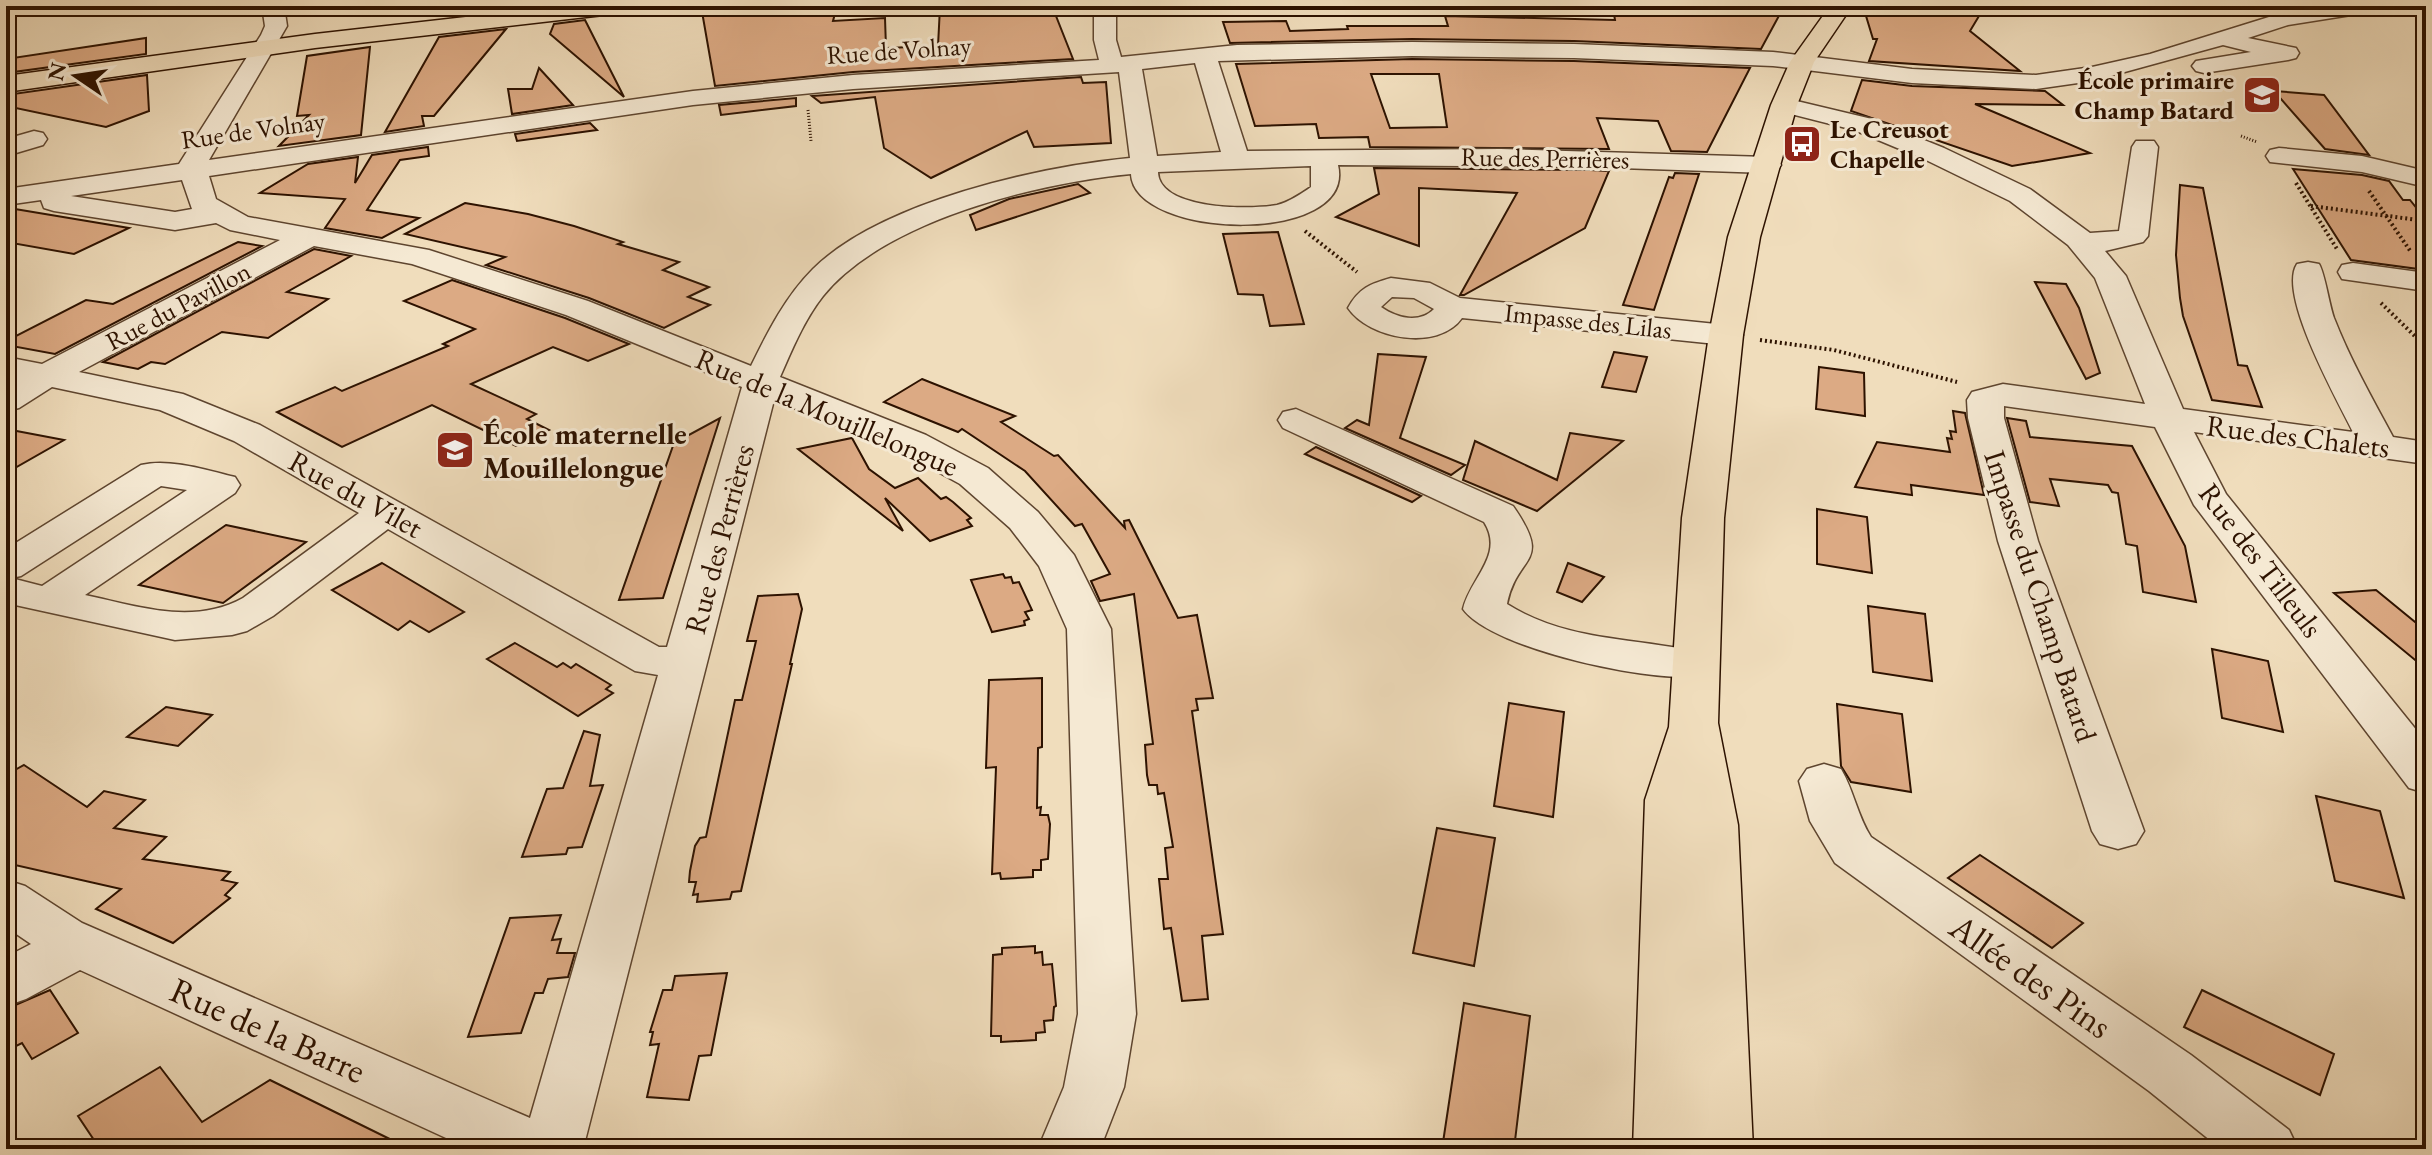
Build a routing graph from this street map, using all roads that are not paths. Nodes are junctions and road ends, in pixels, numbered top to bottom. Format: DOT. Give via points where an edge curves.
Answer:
graph roads {
  1 [pos="273,6"];
  2 [pos="621,6"];
  3 [pos="1105,6"];
  4 [pos="1841,6"];
  5 [pos="2256,6"];
  6 [pos="2370,6"];
  7 [pos="2290,18"];
  8 [pos="2220,38"];
  9 [pos="263,48"];
  10 [pos="1204,54"];
  11 [pos="1802,62"];
  12 [pos="1121,64"];
  13 [pos="2204,66"];
  14 [pos="6,84"];
  15 [pos="1784,105"];
  16 [pos="34,139"];
  17 [pos="2145,147"];
  18 [pos="6,148"];
  19 [pos="2279,156"];
  20 [pos="1323,157"];
  21 [pos="1237,160"];
  22 [pos="1767,165"];
  23 [pos="1145,166"];
  24 [pos="192,169"];
  25 [pos="2426,179"];
  26 [pos="10,197"];
  27 [pos="221,213"];
  28 [pos="309,237"];
  29 [pos="2082,242"];
  30 [pos="2308,271"];
  31 [pos="2353,272"];
  32 [pos="2421,272"];
  33 [pos="1374,294"];
  34 [pos="1726,335"];
  35 [pos="6,367"];
  36 [pos="48,375"];
  37 [pos="761,382"];
  38 [pos="6,400"];
  39 [pos="1296,420"];
  40 [pos="2170,420"];
  41 [pos="2379,446"];
  42 [pos="2426,453"];
  43 [pos="387,511"];
  44 [pos="6,567"];
  45 [pos="6,590"];
  46 [pos="49,600"];
  47 [pos="687,661"];
  48 [pos="1695,665"];
  49 [pos="2426,776"];
  50 [pos="1824,781"];
  51 [pos="2118,831"];
  52 [pos="6,900"];
  53 [pos="78,945"];
  54 [pos="6,983"];
  55 [pos="1683,1143"];
  56 [pos="535,1149"];
  57 [pos="552,1149"];
  58 [pos="1069,1149"];
  59 [pos="2267,1149"];
  1 -- 9 [label="street" via="276,26"];
  2 -- 9 [label="main road"];
  3 -- 12 [label="street" via="1105,40"];
  4 -- 11 [label="main road"];
  5 -- 7 [label="street"];
  6 -- 7 [label="street, Rue de Volnay"];
  7 -- 8 [label="street, Rue de Volnay"];
  8 -- 11 [label="street, Rue de Volnay" via="2156,59 2036,82 1912,76"];
  8 -- 13 [label="street" via="2288,53"];
  9 -- 14 [label="main road"];
  9 -- 24 [label="street"];
  10 -- 11 [label="street, Rue de Volnay" via="1515,50"];
  10 -- 12 [label="street, Rue de Volnay"];
  10 -- 21 [label="street"];
  11 -- 15 [label="main road"];
  12 -- 23 [label="street"];
  12 -- 24 [label="street, Rue de Volnay" via="693,98"];
  15 -- 22 [label="main road"];
  15 -- 29 [label="street, Rue des Tilleuls" via="1863,124 1935,154 2020,195"];
  16 -- 18 [label="street"];
  17 -- 29 [label="street" via="2133,236"];
  19 -- 25 [label="street"];
  20 -- 21 [label="street, Rue des Perrières"];
  20 -- 22 [label="street, Rue des Perrières"];
  20 -- 23 [label="street" via="1324,190 1283,213 1223,213 1169,205 1144,183"];
  21 -- 23 [label="street, Rue des Perrières"];
  22 -- 34 [label="main road" via="1744,237"];
  23 -- 37 [label="street, Rue des Perrières" via="1072,173 998,192 938,211 863,246 818,282 793,312"];
  24 -- 26 [label="street, Rue de Volnay"];
  24 -- 27 [label="street, Rue de la Mouillelongue" via="203,204"];
  26 -- 27 [label="street" via="175,221"];
  27 -- 28 [label="street, Rue de la Mouillelongue" via="240,224"];
  28 -- 36 [label="street, Rue du Pavillon"];
  28 -- 37 [label="street, Rue de la Mouillelongue" via="418,256 577,308"];
  29 -- 40 [label="street, Rue des Tilleuls" via="2110,276"];
  30 -- 41 [label="street" via="2308,289 2336,360"];
  31 -- 32 [label="street"];
  33 -- 34 [label="street, Impasse des Lilas" via="1420,290 1451,307"];
  34 -- 48 [label="main road" via="1703,518"];
  35 -- 36 [label="street, Rue du Vilet"];
  36 -- 38 [label="street, Rue du Pavillon"];
  36 -- 43 [label="street, Rue du Vilet" via="170,402 247,433"];
  37 -- 47 [label="street, Rue des Perrières"];
  37 -- 58 [label="street, Rue de la Mouillelongue" via="913,443 974,476 1024,520 1059,564 1089,629 1107,1014 1094,1087"];
  39 -- 48 [label="street" via="1499,514 1513,531 1513,549 1485,596 1485,609 1504,625 1546,641"];
  40 -- 41 [label="street, Rue des Chalets"];
  40 -- 49 [label="street, Rue des Tilleuls" via="2208,497"];
  40 -- 51 [label="street, Impasse du Champ Batard" via="2003,395 1985,400 2018,541"];
  41 -- 42 [label="street, Rue des Chalets"];
  43 -- 46 [label="street" via="232,622 175,627"];
  43 -- 47 [label="street, Rue du Vilet" via="651,661"];
  44 -- 46 [label="street" via="155,473 221,485"];
  45 -- 46 [label="street"];
  47 -- 57 [label="street, Rue des Perrières"];
  48 -- 55 [label="main road" via="1693,723 1711,825 1716,930"];
  50 -- 59 [label="street, Allée des Pins" via="1835,821 1853,850 2170,1073"];
  52 -- 53 [label="street, Rue de la Barre"];
  53 -- 54 [label="street"];
  53 -- 56 [label="street, Rue de la Barre"];
}
